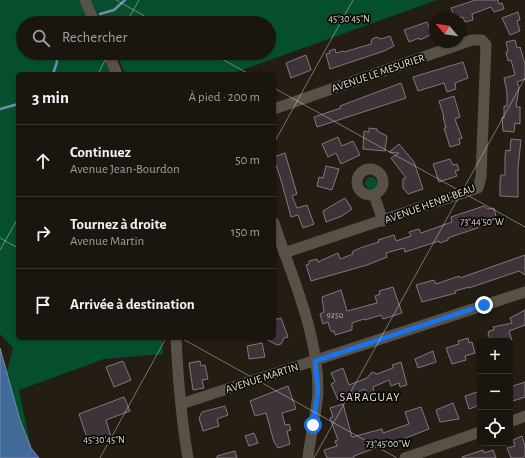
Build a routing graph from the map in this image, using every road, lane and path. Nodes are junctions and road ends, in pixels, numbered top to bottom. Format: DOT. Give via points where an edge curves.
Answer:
graph roads {
  1 [pos="85,0"];
  2 [pos="92,16"];
  3 [pos="482,40"];
  4 [pos="111,60"];
  5 [pos="116,72"];
  6 [pos="276,108"];
  7 [pos="374,195"];
  8 [pos="383,221"];
  9 [pos="276,232"];
  10 [pos="280,249"];
  11 [pos="525,292"];
  12 [pos="176,340"];
  13 [pos="315,361"];
  14 [pos="181,404"];
  15 [pos="525,416"];
  16 [pos="513,421"];
  17 [pos="477,433"];
  18 [pos="188,458"];
  19 [pos="308,458"];
  20 [pos="405,458"];
  1 -- 2 [label="street"];
  3 -- 6 [label="street, AVENUE LE MESURIER" via="469,42"];
  3 -- 8 [label="street, AVENUE HENRI-BEAU" via="487,51 480,185 475,190"];
  4 -- 5 [label="street"];
  7 -- 8 [label="street"];
  8 -- 10 [label="street, AVENUE HENRI-BEAU"];
  9 -- 10 [label="street"];
  10 -- 13 [label="street" via="308,324"];
  11 -- 13 [label="street, AVENUE MARTIN"];
  12 -- 14 [label="street"];
  13 -- 14 [label="street, AVENUE MARTIN"];
  13 -- 19 [label="street" via="317,398"];
  14 -- 18 [label="street"];
  15 -- 16 [label="street"];
  17 -- 20 [label="street"];
}
